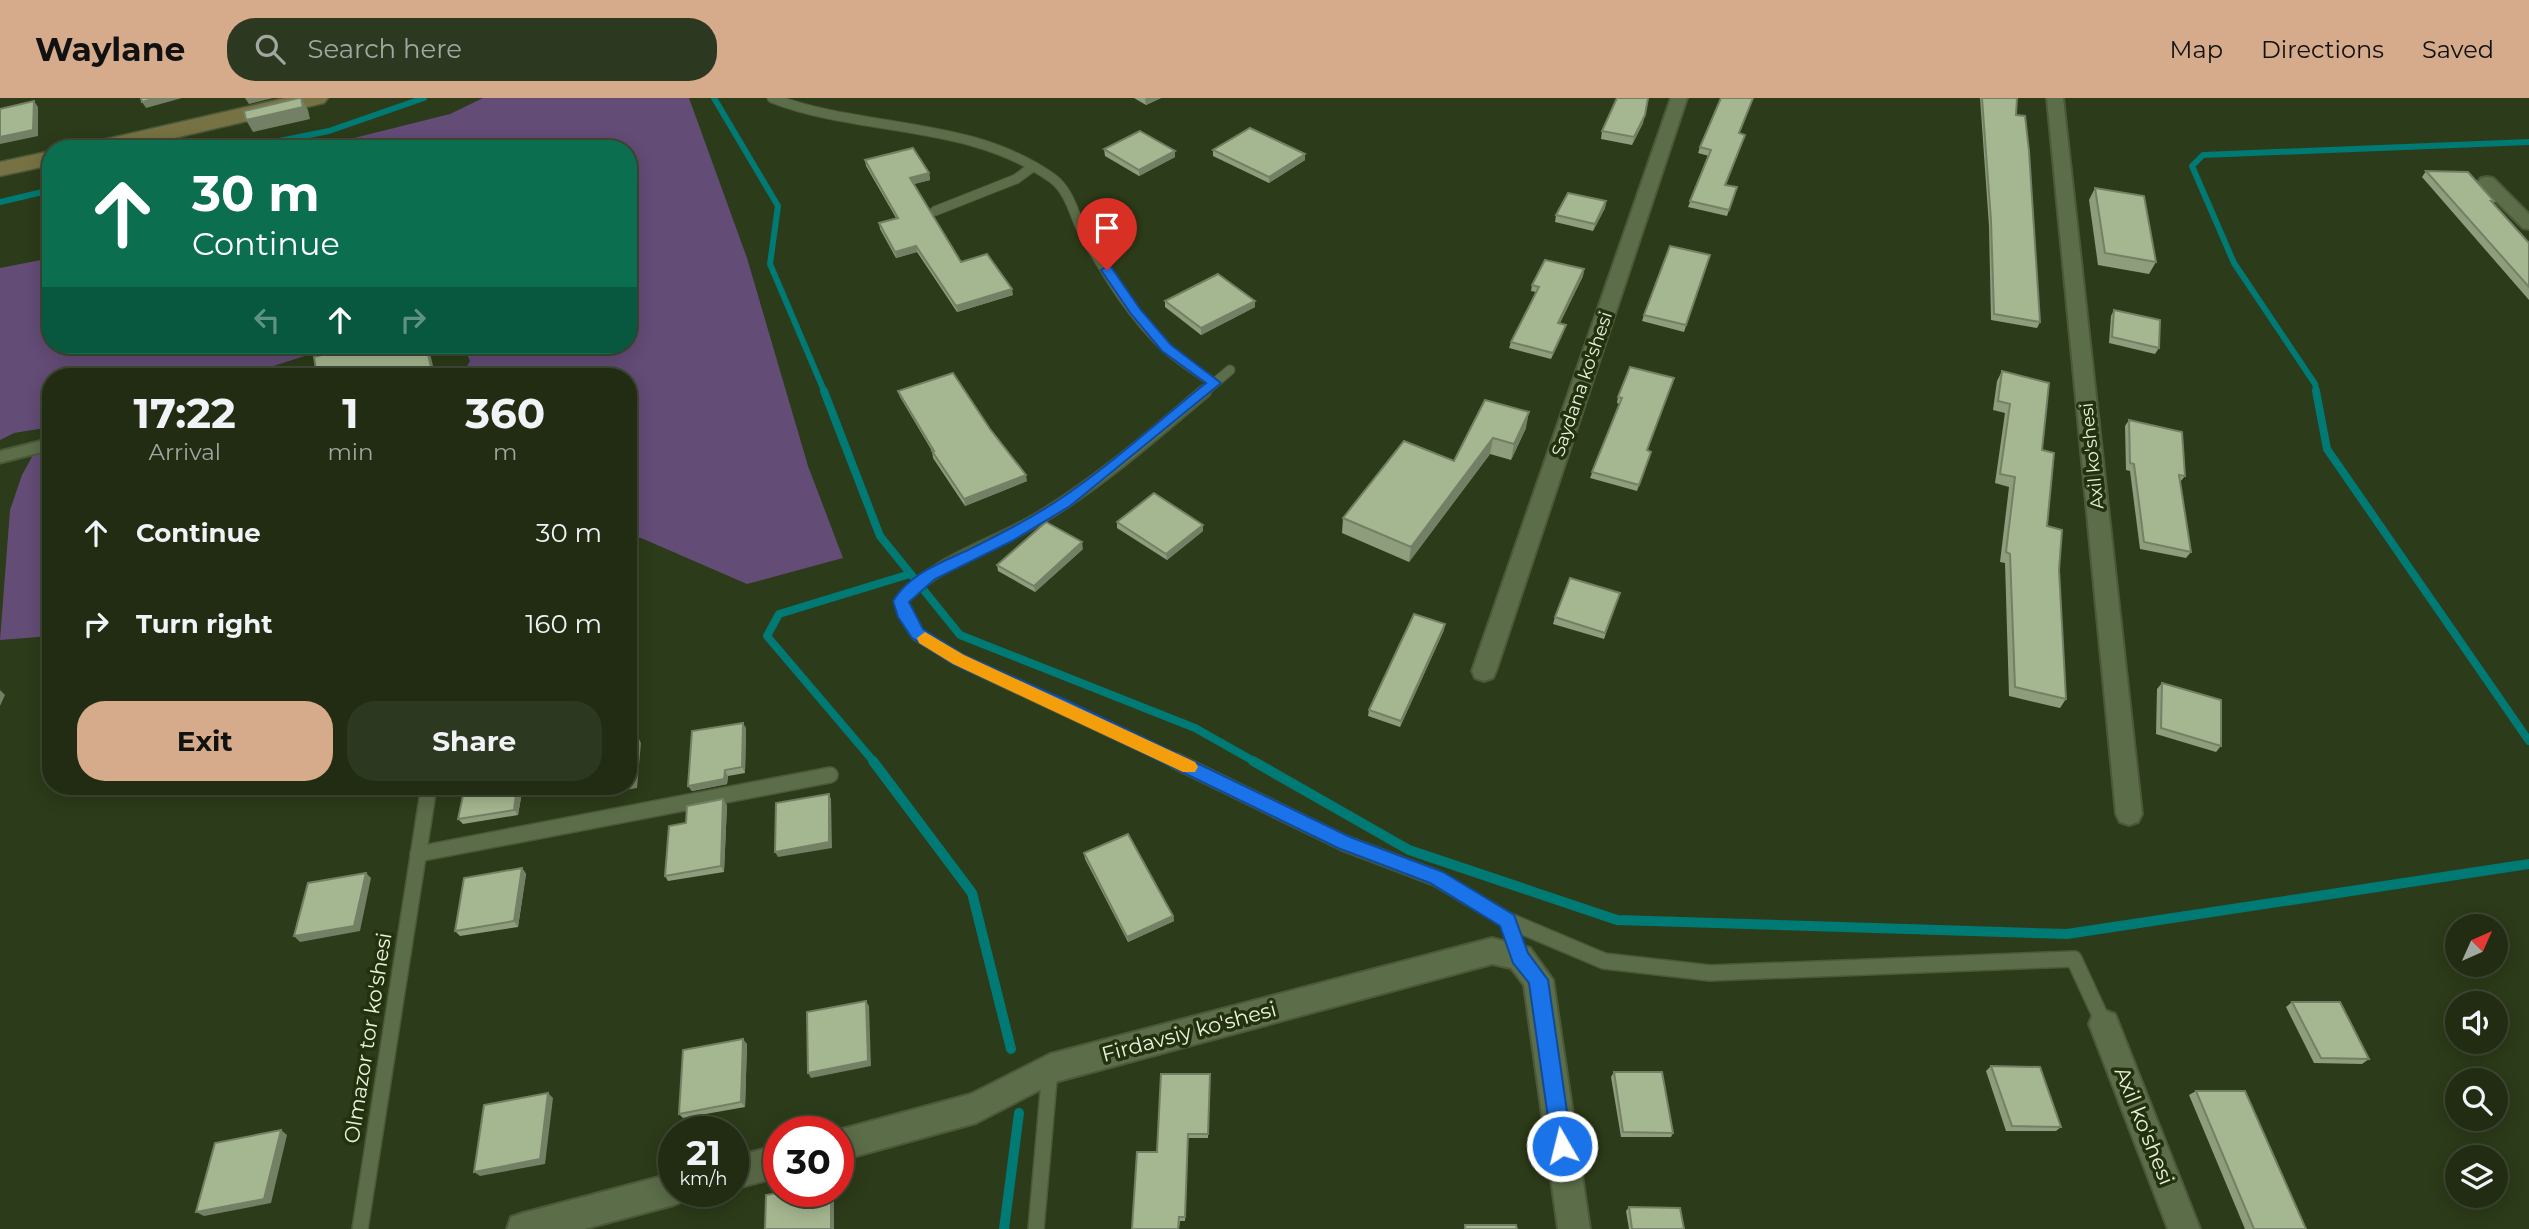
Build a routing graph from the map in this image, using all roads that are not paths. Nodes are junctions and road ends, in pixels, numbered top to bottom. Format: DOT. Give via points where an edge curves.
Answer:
graph roads {
  1 [pos="316,98"];
  2 [pos="772,98"];
  3 [pos="1679,98"];
  4 [pos="2055,98"];
  5 [pos="133,140"];
  6 [pos="42,160"];
  7 [pos="1031,167"];
  8 [pos="0,169"];
  9 [pos="2487,182"];
  10 [pos="936,211"];
  11 [pos="2529,225"];
  12 [pos="1230,370"];
  13 [pos="1214,383"];
  14 [pos="42,446"];
  15 [pos="0,457"];
  16 [pos="1485,671"];
  17 [pos="830,775"];
  18 [pos="428,795"];
  19 [pos="2129,814"];
  20 [pos="418,854"];
  21 [pos="1507,920"];
  22 [pos="1529,968"];
  23 [pos="2104,1024"];
  24 [pos="1050,1069"];
  25 [pos="854,1141"];
  26 [pos="658,1193"];
  27 [pos="360,1229"];
  28 [pos="523,1229"];
  29 [pos="1036,1229"];
  30 [pos="1574,1229"];
  31 [pos="2185,1229"];
  1 -- 5 [label="street"];
  2 -- 7 [label="lane" via="828,116 890,123 982,145"];
  3 -- 16 [label="street, Saydana ko'shesi"];
  4 -- 19 [label="street, Axil ko'shesi"];
  6 -- 8 [label="street"];
  7 -- 10 [label="lane" via="1016,179"];
  7 -- 13 [label="lane" via="1066,192 1079,230 1143,321 1167,348"];
  9 -- 11 [label="street"];
  12 -- 13 [label="lane"];
  13 -- 21 [label="lane" via="1065,502 930,575 901,601 906,617 917,634 958,660 1344,843 1436,878"];
  14 -- 15 [label="lane"];
  17 -- 20 [label="lane"];
  18 -- 20 [label="lane, Olmazor tor ko'shesi"];
  20 -- 27 [label="lane, Olmazor tor ko'shesi"];
  21 -- 22 [label="lane"];
  21 -- 23 [label="lane" via="1604,961 1710,973 2074,959"];
  22 -- 24 [label="street, Firdavsiy ko'shesi" via="1492,951"];
  22 -- 30 [label="street"];
  23 -- 31 [label="street, Axil ko'shesi"];
  24 -- 25 [label="street, Firdavsiy ko'shesi" via="976,1108"];
  24 -- 29 [label="lane"];
  26 -- 28 [label="street"];
}
